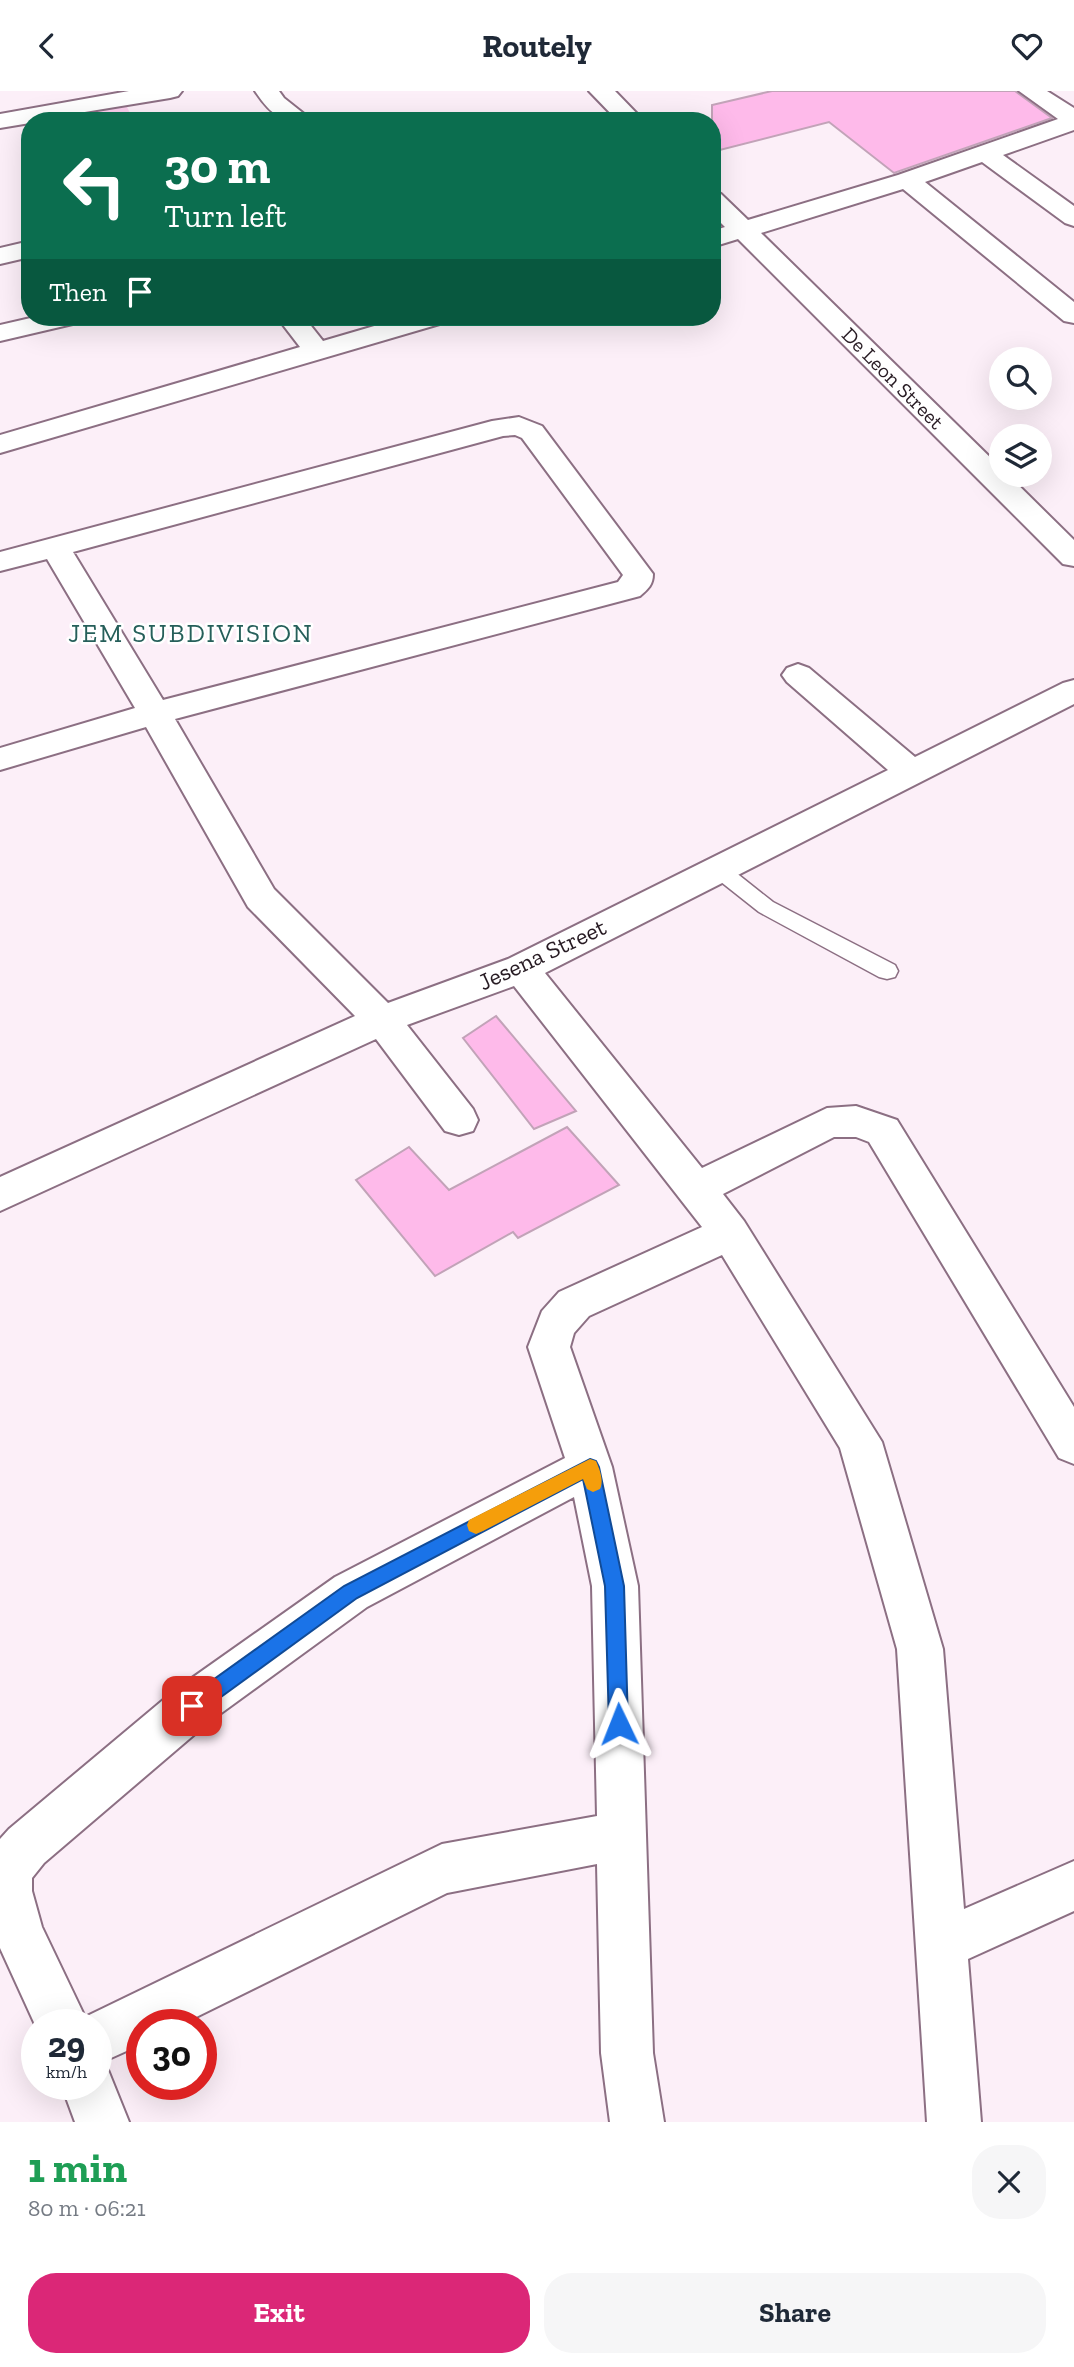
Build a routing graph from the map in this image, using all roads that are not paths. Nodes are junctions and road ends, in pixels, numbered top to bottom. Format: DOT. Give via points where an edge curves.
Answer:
graph roads {
  1 [pos="170,91"];
  2 [pos="267,91"];
  3 [pos="601,91"];
  4 [pos="1031,91"];
  5 [pos="139,98"];
  6 [pos="40,112"];
  7 [pos="148,112"];
  8 [pos="288,112"];
  9 [pos="623,112"];
  10 [pos="21,116"];
  11 [pos="0,121"];
  12 [pos="1074,121"];
  13 [pos="986,154"];
  14 [pos="907,180"];
  15 [pos="721,207"];
  16 [pos="1068,207"];
  17 [pos="745,230"];
  18 [pos="721,237"];
  19 [pos="21,251"];
  20 [pos="0,256"];
  21 [pos="1074,315"];
  22 [pos="30,326"];
  23 [pos="297,326"];
  24 [pos="402,326"];
  25 [pos="2,333"];
  26 [pos="317,351"];
  27 [pos="0,444"];
  28 [pos="56,549"];
  29 [pos="1074,557"];
  30 [pos="0,562"];
  31 [pos="798,675"];
  32 [pos="1074,691"];
  33 [pos="155,713"];
  34 [pos="0,759"];
  35 [pos="911,772"];
  36 [pos="718,869"];
  37 [pos="520,969"];
  38 [pos="887,971"];
  39 [pos="382,1020"];
  40 [pos="459,1120"];
  41 [pos="696,1189"];
  42 [pos="0,1195"];
  43 [pos="730,1233"];
  44 [pos="1074,1445"];
  45 [pos="590,1467"];
  46 [pos="622,1835"];
  47 [pos="1074,1886"];
  48 [pos="940,1945"];
  49 [pos="55,2009"];
  50 [pos="112,2031"];
  51 [pos="93,2100"];
  52 [pos="102,2122"];
  53 [pos="637,2122"];
  54 [pos="954,2122"];
  1 -- 5 [label="street"];
  2 -- 8 [label="street"];
  3 -- 9 [label="street"];
  4 -- 12 [label="street"];
  5 -- 6 [label="street"];
  5 -- 7 [label="street"];
  10 -- 11 [label="street"];
  12 -- 13 [label="street"];
  13 -- 14 [label="street"];
  13 -- 16 [label="street"];
  14 -- 17 [label="street"];
  14 -- 21 [label="street"];
  15 -- 17 [label="street, De Leon Street"];
  17 -- 18 [label="street"];
  17 -- 29 [label="street, De Leon Street"];
  19 -- 20 [label="street"];
  22 -- 25 [label="street"];
  23 -- 26 [label="street"];
  24 -- 26 [label="street"];
  26 -- 27 [label="street"];
  28 -- 30 [label="street"];
  28 -- 33 [label="street"];
  28 -- 33 [label="street" via="502,426 519,426 532,432 638,574 638,582 629,589"];
  31 -- 35 [label="street"];
  32 -- 35 [label="street, Jesena Street"];
  33 -- 34 [label="street"];
  33 -- 39 [label="street" via="261,898"];
  35 -- 36 [label="street, Jesena Street"];
  36 -- 37 [label="street, Jesena Street"];
  36 -- 38 [label="lane" via="766,907"];
  37 -- 39 [label="street, Jesena Street"];
  37 -- 41 [label="street"];
  39 -- 40 [label="street"];
  39 -- 42 [label="street, Jesena Street"];
  41 -- 43 [label="street"];
  41 -- 44 [label="street" via="827,1123 864,1121 883,1131"];
  43 -- 45 [label="street" via="574,1304 553,1327 549,1347"];
  43 -- 48 [label="street" via="860,1442 920,1649"];
  45 -- 46 [label="street" via="615,1586"];
  45 -- 49 [label="street" via="351,1592 192,1706 35,1837 15,1858 7,1877 6,1902"];
  46 -- 50 [label="street" via="442,1869"];
  46 -- 53 [label="street" via="627,2053"];
  47 -- 48 [label="street"];
  48 -- 54 [label="street"];
  51 -- 52 [label="street"];
}
